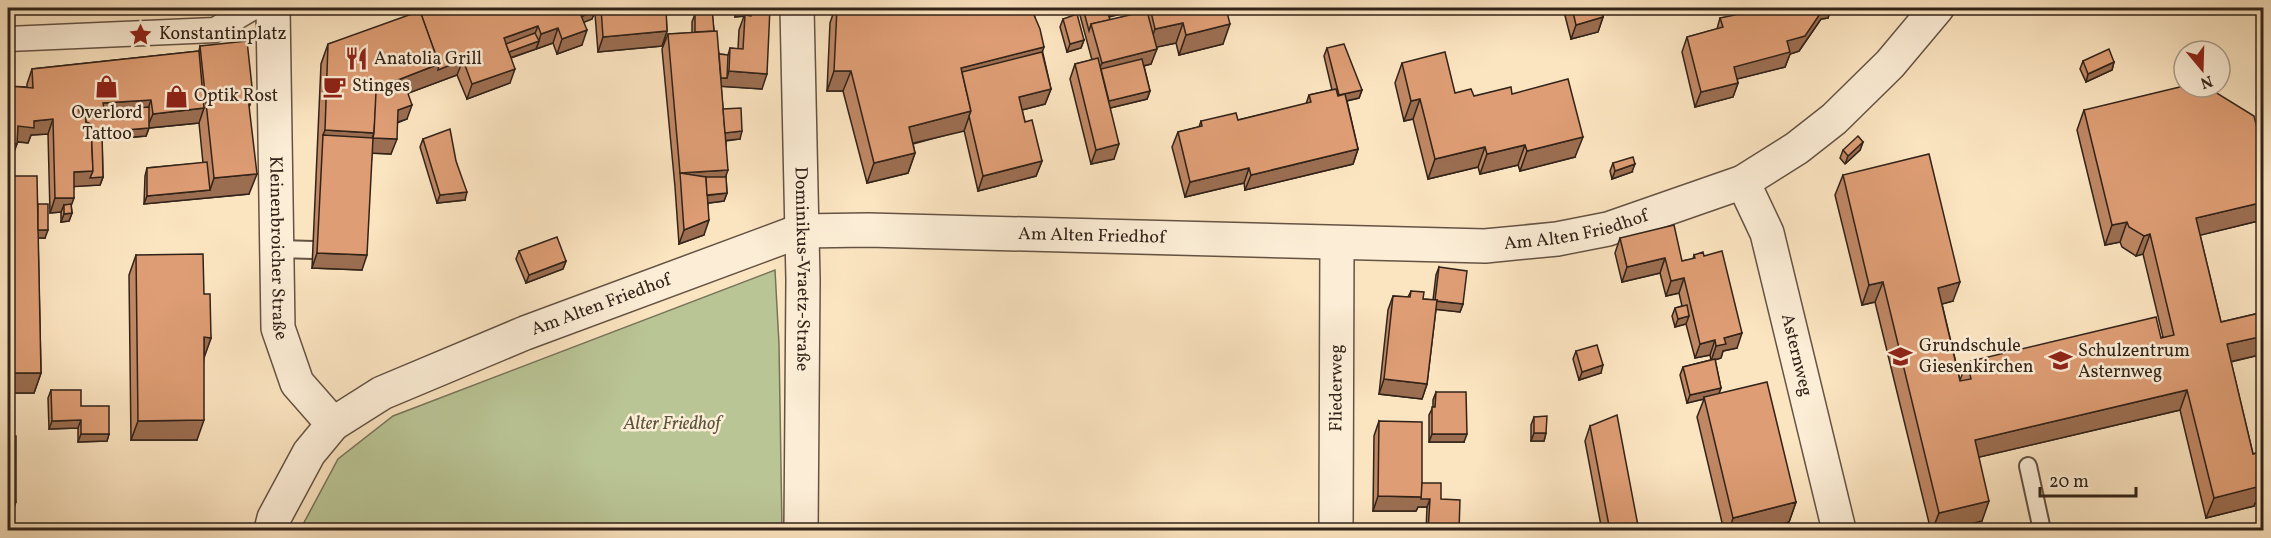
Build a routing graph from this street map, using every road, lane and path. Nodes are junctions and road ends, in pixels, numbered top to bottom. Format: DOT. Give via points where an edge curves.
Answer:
graph roads {
  1 [pos="252,8"];
  2 [pos="273,8"];
  3 [pos="797,8"];
  4 [pos="1934,9"];
  5 [pos="8,39"];
  6 [pos="1743,182"];
  7 [pos="800,231"];
  8 [pos="1337,243"];
  9 [pos="313,250"];
  10 [pos="279,256"];
  11 [pos="333,424"];
  12 [pos="2028,466"];
  13 [pos="271,531"];
  14 [pos="801,531"];
  15 [pos="1336,531"];
  16 [pos="1839,531"];
  17 [pos="2042,531"];
  1 -- 5 [label="street" via="215,30"];
  2 -- 10 [label="street, Kleinenbroicher Straße"];
  3 -- 7 [label="street, Dominikus-Vraetz-Straße"];
  4 -- 6 [label="street, Am Alten Friedhof" via="1890,64 1834,119"];
  6 -- 8 [label="street, Am Alten Friedhof" via="1608,229 1557,239 1485,246"];
  6 -- 16 [label="street, Asternweg" via="1767,233"];
  7 -- 8 [label="street, Am Alten Friedhof"];
  7 -- 11 [label="street, Am Alten Friedhof" via="525,333 382,393"];
  7 -- 14 [label="street, Dominikus-Vraetz-Straße"];
  8 -- 15 [label="street, Fliederweg"];
  9 -- 10 [label="lane"];
  10 -- 11 [label="street, Kleinenbroicher Straße" via="278,328 297,383"];
  11 -- 13 [label="street, Am Alten Friedhof" via="309,453"];
  12 -- 17 [label="lane"];
}
